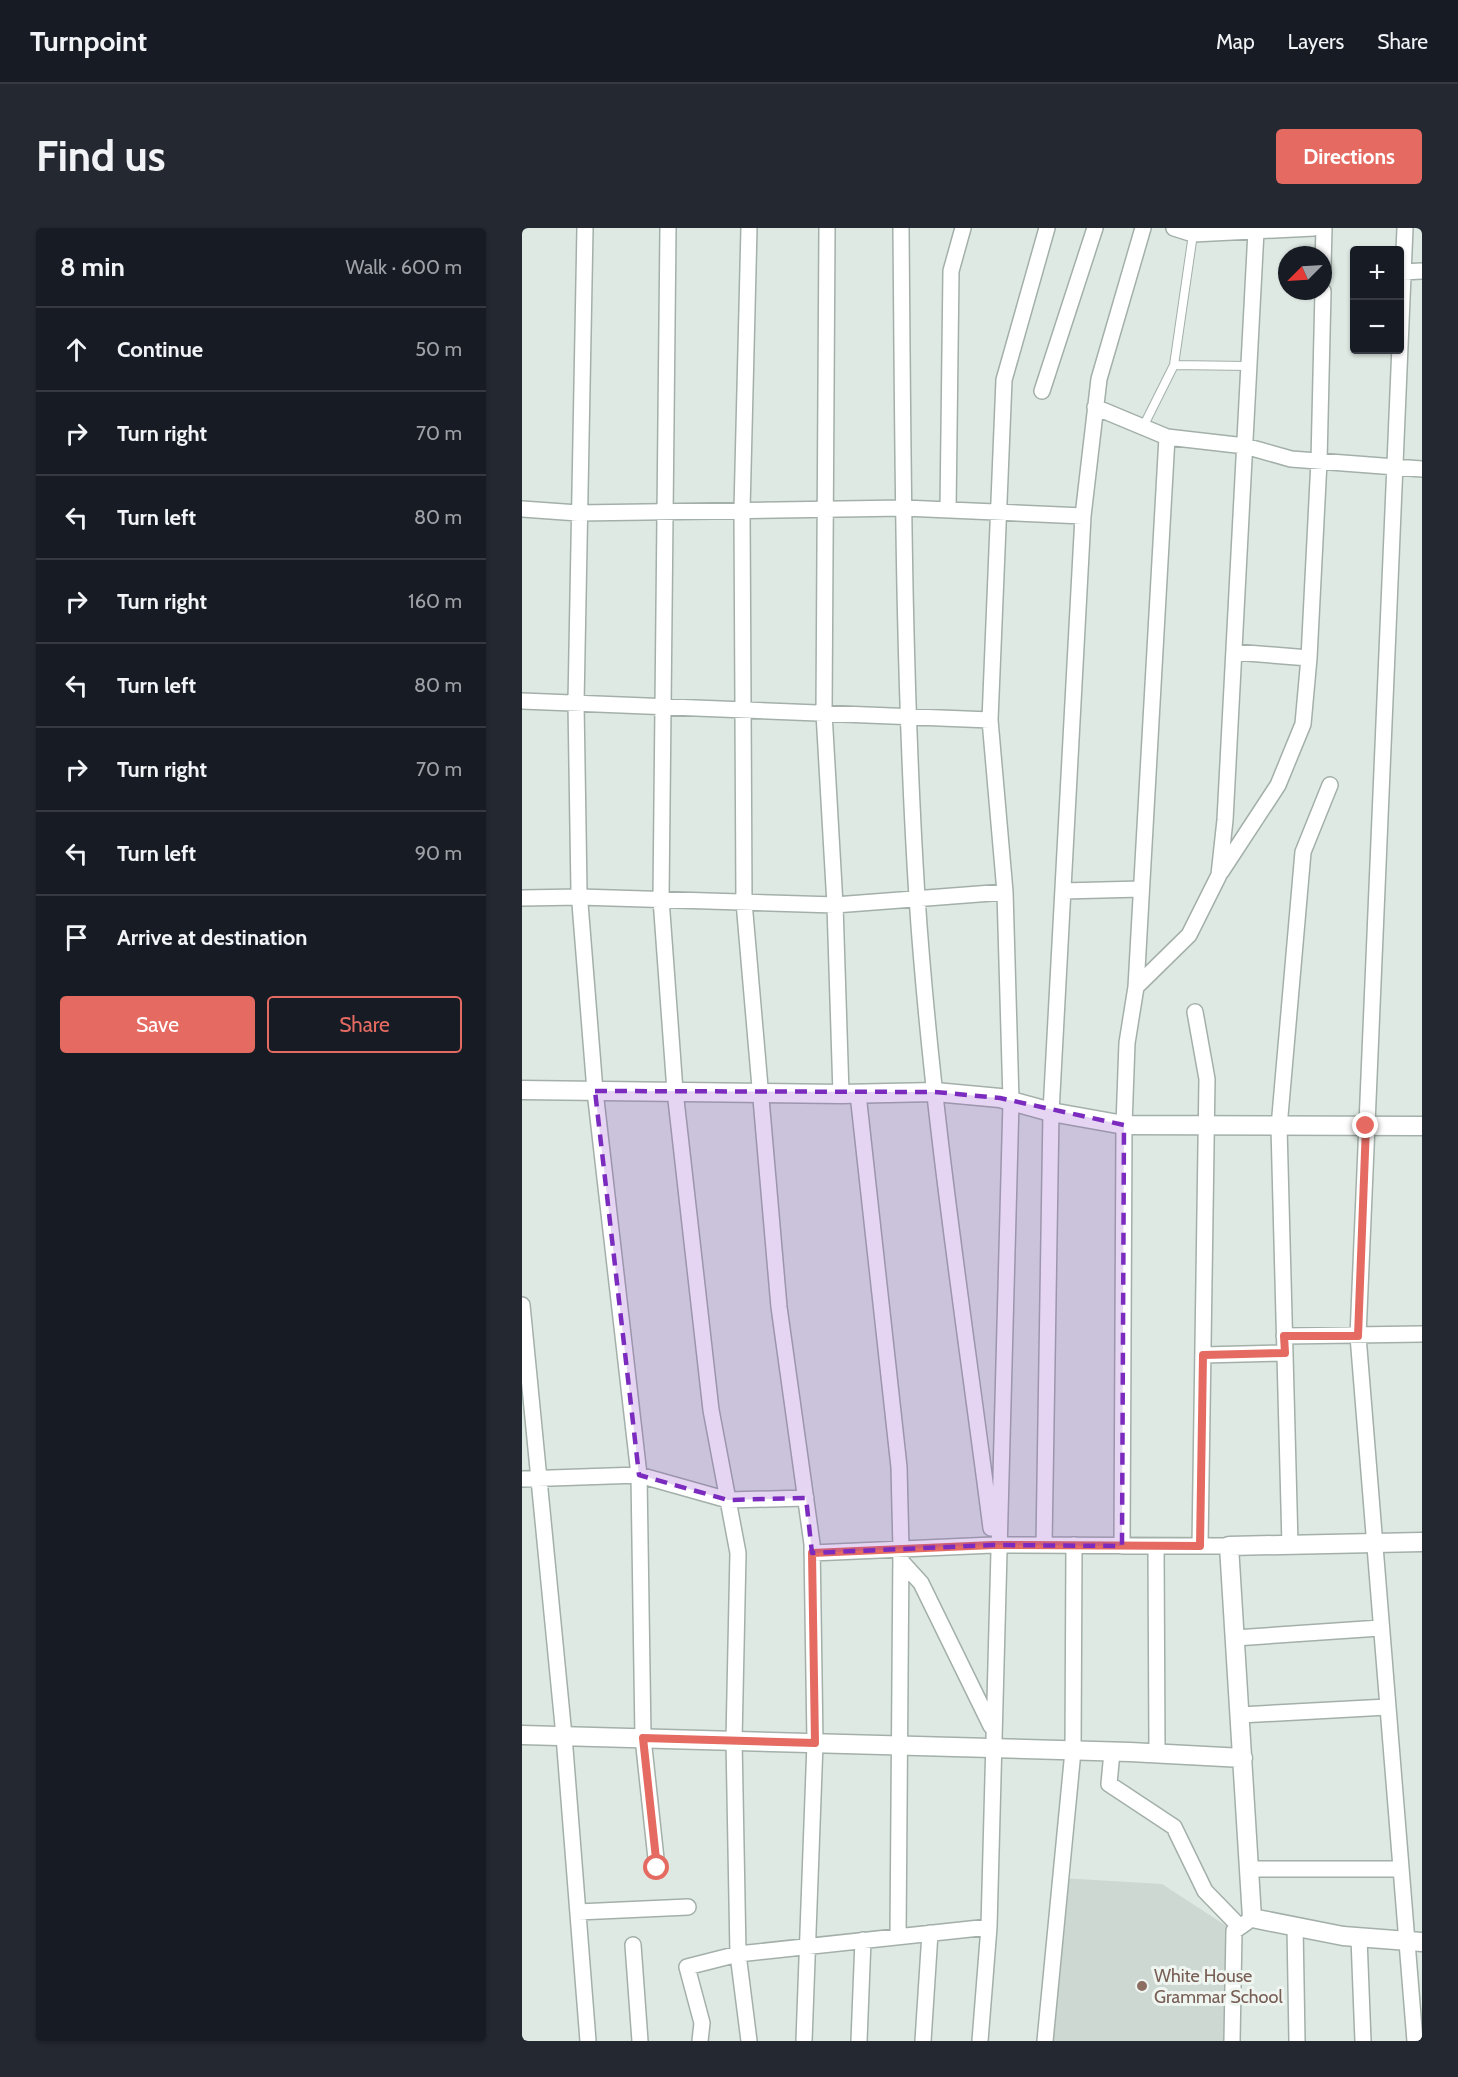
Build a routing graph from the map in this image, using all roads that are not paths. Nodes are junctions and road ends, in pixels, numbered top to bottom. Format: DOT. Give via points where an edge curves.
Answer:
graph roads {
  1 [pos="585,228"];
  2 [pos="668,228"];
  3 [pos="749,228"];
  4 [pos="827,228"];
  5 [pos="901,228"];
  6 [pos="963,228"];
  7 [pos="1047,228"];
  8 [pos="1095,228"];
  9 [pos="1143,228"];
  10 [pos="1174,228"];
  11 [pos="1312,228"];
  12 [pos="1324,228"];
  13 [pos="1404,228"];
  14 [pos="1234,230"];
  15 [pos="1256,231"];
  16 [pos="1193,234"];
  17 [pos="1324,246"];
  18 [pos="1404,246"];
  19 [pos="1404,272"];
  20 [pos="1422,272"];
  21 [pos="1323,300"];
  22 [pos="1402,300"];
  23 [pos="1174,365"];
  24 [pos="1249,366"];
  25 [pos="1042,391"];
  26 [pos="1095,407"];
  27 [pos="1143,427"];
  28 [pos="1167,437"];
  29 [pos="1245,446"];
  30 [pos="1319,461"];
  31 [pos="1396,467"];
  32 [pos="1422,469"];
  33 [pos="904,508"];
  34 [pos="522,509"];
  35 [pos="825,509"];
  36 [pos="742,510"];
  37 [pos="948,510"];
  38 [pos="666,512"];
  39 [pos="997,512"];
  40 [pos="578,513"];
  41 [pos="1083,516"];
  42 [pos="1234,652"];
  43 [pos="1309,658"];
  44 [pos="522,701"];
  45 [pos="576,703"];
  46 [pos="662,706"];
  47 [pos="744,710"];
  48 [pos="824,713"];
  49 [pos="908,717"];
  50 [pos="990,720"];
  51 [pos="1330,785"];
  52 [pos="1219,875"];
  53 [pos="1141,889"];
  54 [pos="1063,891"];
  55 [pos="1005,892"];
  56 [pos="580,897"];
  57 [pos="522,898"];
  58 [pos="661,899"];
  59 [pos="917,899"];
  60 [pos="744,902"];
  61 [pos="835,905"];
  62 [pos="1136,987"];
  63 [pos="1195,1012"];
  64 [pos="522,1090"];
  65 [pos="595,1091"];
  66 [pos="675,1091"];
  67 [pos="759,1092"];
  68 [pos="935,1092"];
  69 [pos="849,1094"];
  70 [pos="1011,1101"];
  71 [pos="1051,1112"];
  72 [pos="1124,1125"];
  73 [pos="1208,1126"];
  74 [pos="1366,1126"];
  75 [pos="1422,1126"];
  76 [pos="1279,1127"];
  77 [pos="522,1305"];
  78 [pos="1422,1334"];
  79 [pos="1284,1336"];
  80 [pos="1358,1336"];
  81 [pos="1285,1353"];
  82 [pos="1203,1355"];
  83 [pos="639,1475"];
  84 [pos="539,1478"];
  85 [pos="522,1479"];
  86 [pos="806,1498"];
  87 [pos="728,1500"];
  88 [pos="1422,1542"];
  89 [pos="1373,1543"];
  90 [pos="995,1545"];
  91 [pos="1044,1545"];
  92 [pos="1074,1545"];
  93 [pos="1290,1545"];
  94 [pos="1122,1546"];
  95 [pos="1156,1546"];
  96 [pos="1200,1546"];
  97 [pos="1228,1546"];
  98 [pos="812,1553"];
  99 [pos="901,1555"];
  100 [pos="1380,1628"];
  101 [pos="1235,1638"];
  102 [pos="1387,1707"];
  103 [pos="1240,1715"];
  104 [pos="992,1728"];
  105 [pos="522,1735"];
  106 [pos="564,1736"];
  107 [pos="643,1738"];
  108 [pos="734,1740"];
  109 [pos="815,1743"];
  110 [pos="898,1745"];
  111 [pos="991,1748"];
  112 [pos="1073,1751"];
  113 [pos="1112,1752"];
  114 [pos="1157,1754"];
  115 [pos="1243,1758"];
  116 [pos="657,1868"];
  117 [pos="1250,1869"];
  118 [pos="1401,1869"];
  119 [pos="688,1907"];
  120 [pos="578,1912"];
  121 [pos="1246,1922"];
  122 [pos="1295,1926"];
  123 [pos="988,1927"];
  124 [pos="930,1933"];
  125 [pos="898,1936"];
  126 [pos="1359,1938"];
  127 [pos="863,1940"];
  128 [pos="1415,1942"];
  129 [pos="633,1945"];
  130 [pos="808,1946"];
  131 [pos="738,1954"];
  132 [pos="588,2041"];
  133 [pos="640,2041"];
  134 [pos="700,2041"];
  135 [pos="749,2041"];
  136 [pos="804,2041"];
  137 [pos="859,2041"];
  138 [pos="923,2041"];
  139 [pos="980,2041"];
  140 [pos="1045,2041"];
  141 [pos="1232,2041"];
  142 [pos="1297,2041"];
  143 [pos="1363,2041"];
  144 [pos="1415,2041"];
  1 -- 40 [label="street"];
  2 -- 38 [label="street"];
  3 -- 36 [label="street"];
  4 -- 35 [label="street"];
  5 -- 33 [label="street"];
  6 -- 37 [label="street" via="951,271"];
  7 -- 39 [label="street" via="1004,380"];
  8 -- 25 [label="street"];
  9 -- 26 [label="street" via="1099,379"];
  10 -- 16 [label="street"];
  11 -- 15 [label="street"];
  12 -- 17 [label="street"];
  13 -- 18 [label="street"];
  14 -- 15 [label="street"];
  14 -- 16 [label="street"];
  15 -- 24 [label="street"];
  16 -- 23 [label="lane"];
  19 -- 20 [label="street"];
  21 -- 30 [label="street"];
  22 -- 31 [label="street"];
  23 -- 24 [label="lane"];
  23 -- 27 [label="lane"];
  24 -- 29 [label="street"];
  26 -- 27 [label="street"];
  26 -- 41 [label="street"];
  27 -- 28 [label="street"];
  28 -- 29 [label="street"];
  28 -- 53 [label="street"];
  29 -- 30 [label="street" via="1291,459"];
  29 -- 42 [label="street"];
  30 -- 31 [label="street"];
  30 -- 43 [label="street"];
  31 -- 32 [label="street"];
  31 -- 74 [label="street"];
  33 -- 35 [label="street"];
  33 -- 37 [label="street"];
  33 -- 49 [label="street"];
  34 -- 40 [label="street"];
  35 -- 36 [label="street"];
  35 -- 48 [label="street"];
  36 -- 38 [label="street"];
  36 -- 47 [label="street"];
  37 -- 39 [label="street"];
  38 -- 40 [label="street"];
  38 -- 46 [label="street"];
  39 -- 41 [label="street"];
  39 -- 50 [label="street"];
  40 -- 45 [label="street"];
  41 -- 54 [label="street"];
  42 -- 43 [label="street"];
  42 -- 52 [label="street"];
  43 -- 52 [label="street" via="1303,724 1278,785"];
  44 -- 45 [label="street"];
  45 -- 46 [label="street"];
  45 -- 56 [label="street"];
  46 -- 47 [label="street"];
  46 -- 58 [label="street"];
  47 -- 48 [label="street"];
  47 -- 60 [label="street"];
  48 -- 49 [label="street"];
  48 -- 61 [label="street"];
  49 -- 50 [label="street"];
  49 -- 59 [label="street"];
  50 -- 55 [label="street"];
  51 -- 76 [label="street" via="1303,852"];
  52 -- 62 [label="street" via="1189,935"];
  53 -- 54 [label="street"];
  53 -- 62 [label="street"];
  54 -- 71 [label="street"];
  55 -- 59 [label="street"];
  55 -- 70 [label="street"];
  56 -- 57 [label="street"];
  56 -- 58 [label="street"];
  56 -- 65 [label="street"];
  58 -- 60 [label="street"];
  58 -- 66 [label="street"];
  59 -- 61 [label="street"];
  59 -- 68 [label="street"];
  60 -- 61 [label="street"];
  60 -- 67 [label="street"];
  61 -- 69 [label="street"];
  62 -- 72 [label="street" via="1127,1043"];
  63 -- 73 [label="street" via="1207,1079"];
  64 -- 65 [label="street"];
  65 -- 66 [label="street"];
  65 -- 83 [label="street"];
  66 -- 67 [label="street"];
  66 -- 87 [label="street" via="711,1410"];
  67 -- 69 [label="street"];
  67 -- 86 [label="street" via="779,1307"];
  68 -- 69 [label="street"];
  68 -- 70 [label="street"];
  68 -- 90 [label="street"];
  69 -- 99 [label="street" via="899,1467"];
  70 -- 71 [label="street"];
  70 -- 90 [label="street"];
  71 -- 72 [label="street"];
  71 -- 91 [label="street"];
  72 -- 73 [label="street"];
  72 -- 94 [label="street"];
  73 -- 76 [label="street"];
  73 -- 82 [label="street"];
  74 -- 75 [label="street"];
  74 -- 76 [label="street"];
  74 -- 80 [label="street"];
  76 -- 79 [label="street"];
  77 -- 84 [label="street"];
  78 -- 80 [label="street"];
  79 -- 80 [label="street"];
  79 -- 81 [label="street"];
  80 -- 89 [label="street"];
  81 -- 82 [label="street"];
  81 -- 93 [label="street"];
  82 -- 96 [label="street"];
  83 -- 84 [label="street"];
  83 -- 87 [label="street"];
  83 -- 107 [label="street"];
  84 -- 85 [label="street"];
  84 -- 106 [label="street"];
  86 -- 87 [label="street"];
  86 -- 98 [label="street"];
  87 -- 108 [label="street" via="738,1553"];
  88 -- 89 [label="street"];
  89 -- 93 [label="street"];
  89 -- 100 [label="street"];
  90 -- 91 [label="street"];
  90 -- 99 [label="street"];
  90 -- 104 [label="street"];
  91 -- 92 [label="street"];
  92 -- 94 [label="street"];
  92 -- 112 [label="street"];
  93 -- 97 [label="street"];
  94 -- 95 [label="street"];
  95 -- 96 [label="street"];
  95 -- 114 [label="street"];
  96 -- 97 [label="street"];
  97 -- 101 [label="street"];
  98 -- 99 [label="street"];
  98 -- 109 [label="street"];
  99 -- 104 [label="street" via="921,1583"];
  99 -- 110 [label="street"];
  100 -- 101 [label="street"];
  100 -- 102 [label="street"];
  101 -- 103 [label="street"];
  102 -- 103 [label="street"];
  102 -- 118 [label="street"];
  103 -- 115 [label="street"];
  104 -- 111 [label="street"];
  105 -- 106 [label="street"];
  106 -- 107 [label="street"];
  106 -- 120 [label="street"];
  107 -- 108 [label="street"];
  107 -- 116 [label="street"];
  108 -- 109 [label="street"];
  108 -- 131 [label="street"];
  109 -- 110 [label="street"];
  109 -- 130 [label="street"];
  110 -- 111 [label="street"];
  110 -- 125 [label="street"];
  111 -- 112 [label="street"];
  111 -- 123 [label="street"];
  112 -- 113 [label="street"];
  112 -- 140 [label="street"];
  113 -- 114 [label="street"];
  113 -- 121 [label="street" via="1109,1784 1174,1827 1205,1891"];
  114 -- 115 [label="street"];
  115 -- 117 [label="street"];
  117 -- 118 [label="street"];
  117 -- 121 [label="street"];
  118 -- 128 [label="street"];
  119 -- 120 [label="street"];
  120 -- 132 [label="street"];
  121 -- 122 [label="street"];
  121 -- 141 [label="street" via="1234,1931"];
  122 -- 126 [label="street"];
  122 -- 142 [label="street"];
  123 -- 124 [label="street"];
  123 -- 139 [label="street"];
  124 -- 125 [label="street"];
  124 -- 138 [label="street"];
  125 -- 127 [label="street"];
  126 -- 128 [label="street"];
  126 -- 143 [label="street"];
  127 -- 130 [label="street"];
  127 -- 137 [label="street"];
  128 -- 144 [label="street"];
  129 -- 133 [label="street"];
  130 -- 131 [label="street"];
  130 -- 136 [label="street"];
  131 -- 134 [label="street" via="687,1967 702,2023"];
  131 -- 135 [label="street"];
}
